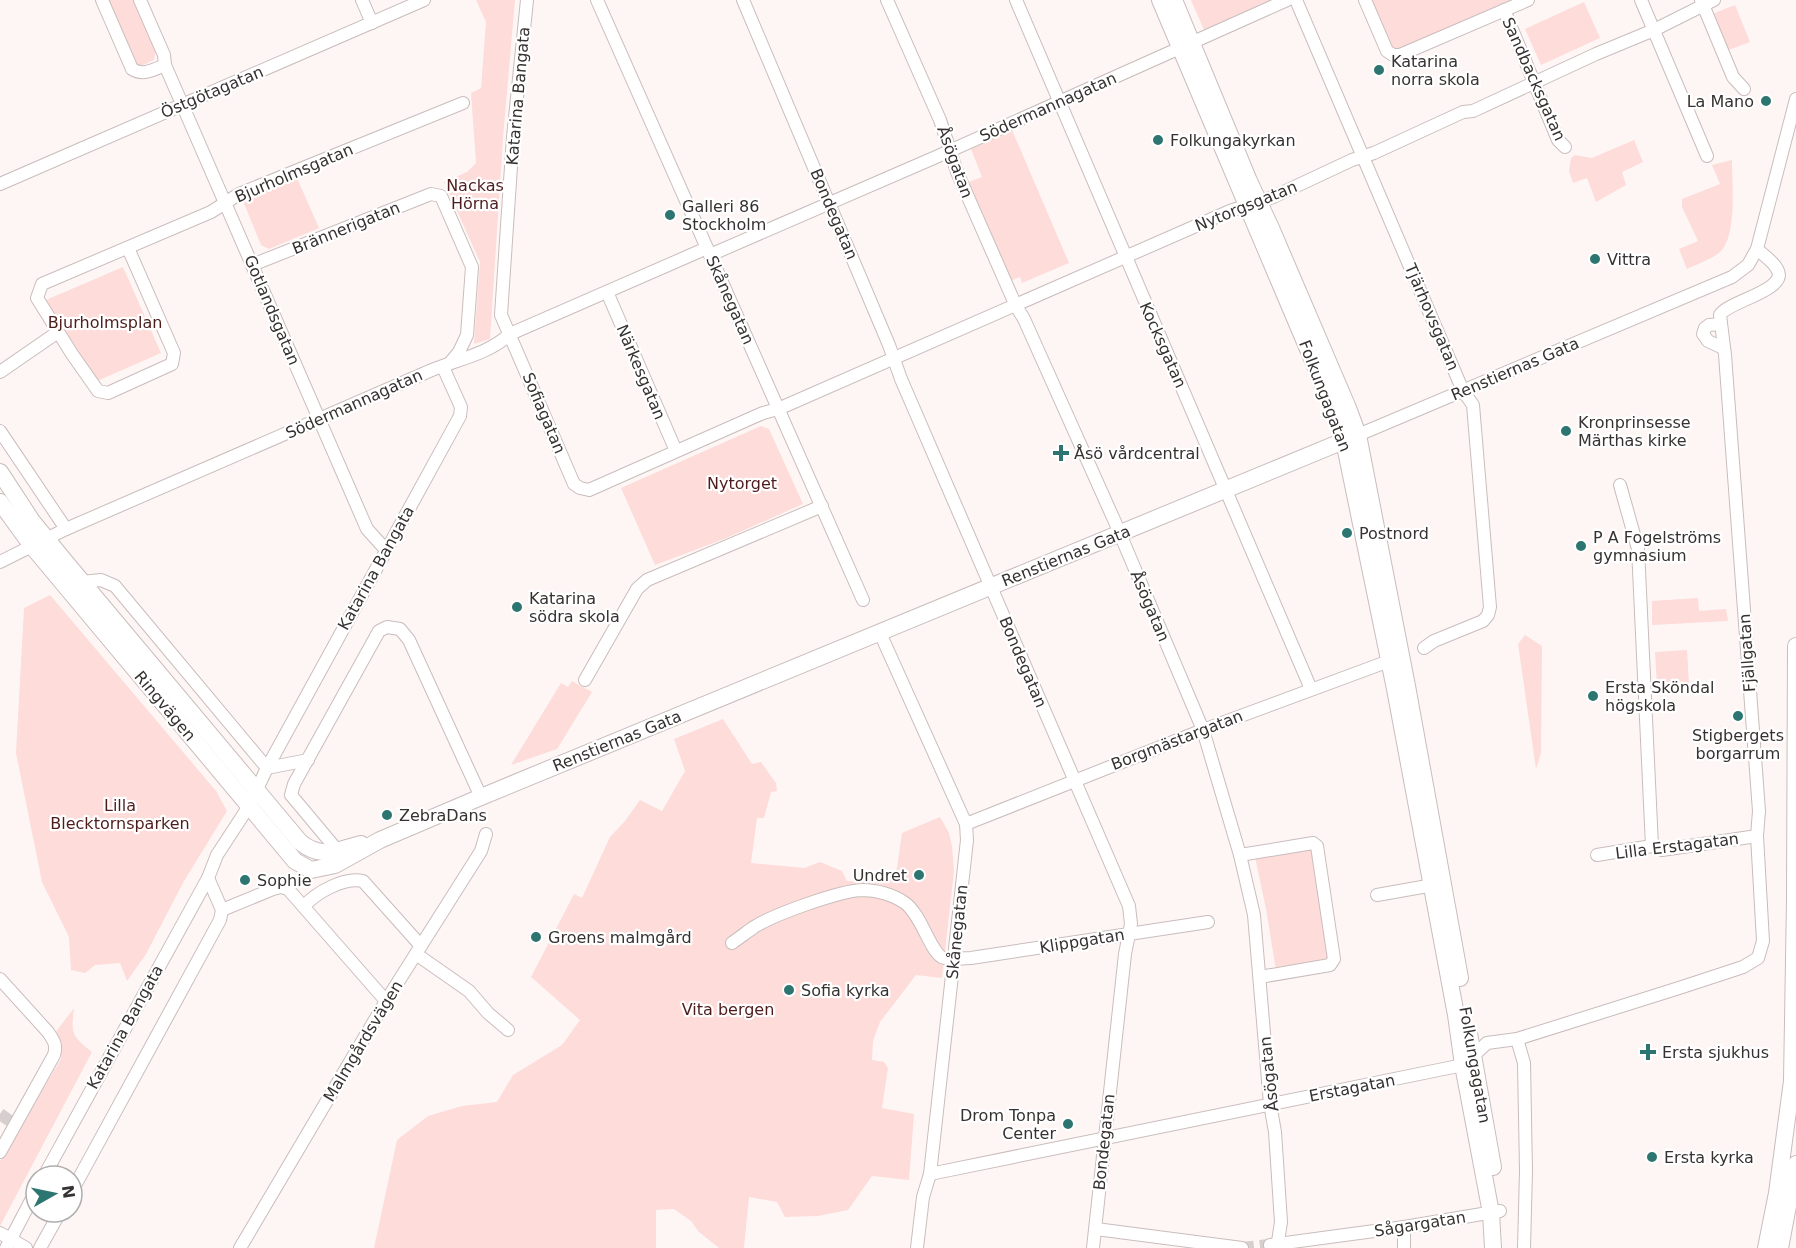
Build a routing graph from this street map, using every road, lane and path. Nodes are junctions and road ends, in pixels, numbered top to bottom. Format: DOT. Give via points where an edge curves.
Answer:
graph roads {
  1 [pos="102,0"];
  2 [pos="140,0"];
  3 [pos="362,0"];
  4 [pos="424,0"];
  5 [pos="527,0"];
  6 [pos="597,0"];
  7 [pos="743,0"];
  8 [pos="887,0"];
  9 [pos="1016,0"];
  10 [pos="1160,0"];
  11 [pos="1174,0"];
  12 [pos="1287,0"];
  13 [pos="1296,0"];
  14 [pos="1365,0"];
  15 [pos="1528,0"];
  16 [pos="1641,0"];
  17 [pos="1706,2"];
  18 [pos="1504,10"];
  19 [pos="372,23"];
  20 [pos="1654,30"];
  21 [pos="1187,45"];
  22 [pos="165,65"];
  23 [pos="1533,83"];
  24 [pos="1744,89"];
  25 [pos="1796,99"];
  26 [pos="1059,102"];
  27 [pos="463,103"];
  28 [pos="183,105"];
  29 [pos="1565,147"];
  30 [pos="949,152"];
  31 [pos="1364,156"];
  32 [pos="1707,156"];
  33 [pos="1,181"];
  34 [pos="225,202"];
  35 [pos="1252,203"];
  36 [pos="829,204"];
  37 [pos="128,248"];
  38 [pos="1756,249"];
  39 [pos="709,252"];
  40 [pos="1125,256"];
  41 [pos="252,265"];
  42 [pos="607,292"];
  43 [pos="1016,306"];
  44 [pos="1721,324"];
  45 [pos="58,332"];
  46 [pos="510,334"];
  47 [pos="1723,348"];
  48 [pos="894,358"];
  49 [pos="446,366"];
  50 [pos="0,372"];
  51 [pos="1464,391"];
  52 [pos="778,409"];
  53 [pos="319,419"];
  54 [pos="0,431"];
  55 [pos="1351,438"];
  56 [pos="675,451"];
  57 [pos="0,472"];
  58 [pos="1620,485"];
  59 [pos="1226,490"];
  60 [pos="0,502"];
  61 [pos="822,506"];
  62 [pos="66,529"];
  63 [pos="1120,534"];
  64 [pos="39,542"];
  65 [pos="386,550"];
  66 [pos="0,562"];
  67 [pos="82,582"];
  68 [pos="991,586"];
  69 [pos="863,600"];
  70 [pos="880,633"];
  71 [pos="1796,646"];
  72 [pos="1424,648"];
  73 [pos="1389,661"];
  74 [pos="585,680"];
  75 [pos="1311,689"];
  76 [pos="1203,730"];
  77 [pos="308,760"];
  78 [pos="267,768"];
  79 [pos="1074,780"];
  80 [pos="481,797"];
  81 [pos="253,798"];
  82 [pos="966,824"];
  83 [pos="486,834"];
  84 [pos="1757,836"];
  85 [pos="1652,846"];
  86 [pos="344,852"];
  87 [pos="1240,855"];
  88 [pos="1597,855"];
  89 [pos="208,878"];
  90 [pos="1438,884"];
  91 [pos="1377,894"];
  92 [pos="304,906"];
  93 [pos="222,910"];
  94 [pos="1208,922"];
  95 [pos="1129,933"];
  96 [pos="732,943"];
  97 [pos="419,950"];
  98 [pos="955,958"];
  99 [pos="1758,958"];
  100 [pos="1260,976"];
  101 [pos="0,979"];
  102 [pos="386,1001"];
  103 [pos="508,1030"];
  104 [pos="1517,1039"];
  105 [pos="1468,1060"];
  106 [pos="1270,1104"];
  107 [pos="1105,1137"];
  108 [pos="0,1152"];
  109 [pos="51,1164"];
  110 [pos="1796,1164"];
  111 [pos="84,1169"];
  112 [pos="930,1174"];
  113 [pos="24,1211"];
  114 [pos="1496,1212"];
  115 [pos="53,1224"];
  116 [pos="1404,1227"];
  117 [pos="1096,1229"];
  118 [pos="6,1240"];
  119 [pos="1274,1246"];
  120 [pos="26,1248"];
  121 [pos="40,1248"];
  122 [pos="240,1248"];
  123 [pos="917,1248"];
  124 [pos="1094,1248"];
  125 [pos="1242,1248"];
  126 [pos="1404,1248"];
  127 [pos="1493,1248"];
  128 [pos="1503,1248"];
  129 [pos="1524,1248"];
  130 [pos="1766,1248"];
  131 [pos="1780,1248"];
  1 -- 22 [label="street" via="132,69 144,73"];
  2 -- 22 [label="street, Gotlandsgatan"];
  3 -- 19 [label="street"];
  4 -- 19 [label="street, Östgötagatan"];
  5 -- 46 [label="street, Katarina Bangata" via="501,315"];
  6 -- 39 [label="street, Skånegatan"];
  7 -- 36 [label="street, Bondegatan"];
  8 -- 30 [label="street, Åsögatan" via="940,120"];
  9 -- 26 [label="street, Kocksgatan"];
  10 -- 21 [label="street, Folkungagatan"];
  11 -- 21 [label="street, Folkungagatan"];
  12 -- 21 [label="street, Södermannagatan"];
  13 -- 31 [label="street, Tjärhovsgatan"];
  14 -- 18 [label="street" via="1387,51 1393,55"];
  15 -- 18 [label="street"];
  16 -- 20 [label="street"];
  17 -- 20 [label="street, Nytorgsgatan"];
  17 -- 24 [label="street" via="1733,77"];
  18 -- 23 [label="street, Sandbacksgatan"];
  19 -- 28 [label="street, Östgötagatan"];
  20 -- 23 [label="street, Nytorgsgatan"];
  20 -- 32 [label="street"];
  21 -- 26 [label="street, Södermannagatan"];
  21 -- 35 [label="street, Folkungagatan"];
  22 -- 28 [label="street, Gotlandsgatan"];
  23 -- 29 [label="street, Sandbacksgatan" via="1558,140"];
  23 -- 31 [label="street, Nytorgsgatan"];
  25 -- 38 [label="street"];
  26 -- 30 [label="street, Södermannagatan"];
  26 -- 40 [label="street, Kocksgatan"];
  27 -- 34 [label="street, Bjurholmsgatan"];
  28 -- 33 [label="street, Östgötagatan"];
  28 -- 34 [label="street, Gotlandsgatan"];
  30 -- 36 [label="street, Södermannagatan"];
  30 -- 43 [label="street, Åsögatan"];
  31 -- 35 [label="street, Nytorgsgatan"];
  31 -- 51 [label="street, Tjärhovsgatan"];
  34 -- 37 [label="street, Bjurholmsgatan" via="211,212"];
  34 -- 41 [label="street, Gotlandsgatan"];
  35 -- 40 [label="street, Nytorgsgatan"];
  35 -- 55 [label="street, Folkungagatan" via="1335,413"];
  36 -- 39 [label="street, Södermannagatan"];
  36 -- 48 [label="street, Bondegatan"];
  37 -- 45 [label="street" via="42,284 37,297"];
  37 -- 45 [label="street" via="174,354 172,364 103,393"];
  38 -- 44 [label="street" via="1776,267 1779,277 1772,286 1723,310"];
  38 -- 51 [label="street, Renstiernas Gata" via="1749,265 1732,277"];
  39 -- 42 [label="street, Södermannagatan"];
  39 -- 52 [label="street, Skånegatan"];
  40 -- 43 [label="street, Nytorgsgatan"];
  40 -- 59 [label="street, Kocksgatan"];
  41 -- 49 [label="street, Brännerigatan" via="431,194 441,196 472,267 467,335"];
  41 -- 53 [label="street, Gotlandsgatan"];
  42 -- 46 [label="street, Södermannagatan"];
  42 -- 56 [label="street, Närkesgatan"];
  43 -- 48 [label="street, Nytorgsgatan"];
  43 -- 63 [label="street, Åsögatan"];
  44 -- 47 [label="street, Fjällgatan"];
  44 -- 47 [label="street" via="1709,325 1703,334"];
  45 -- 50 [label="street"];
  46 -- 49 [label="street, Södermannagatan" via="501,343"];
  46 -- 56 [label="street, Sofiagatan" via="574,484 589,490"];
  47 -- 84 [label="street, Fjällgatan" via="1755,758"];
  48 -- 52 [label="street, Nytorgsgatan"];
  48 -- 68 [label="street, Bondegatan"];
  49 -- 53 [label="street, Södermannagatan"];
  49 -- 65 [label="street, Katarina Bangata" via="461,407 460,416"];
  51 -- 55 [label="street, Renstiernas Gata"];
  51 -- 72 [label="street, Tjärhovsgatan" via="1473,405 1490,607 1483,621"];
  52 -- 56 [label="street"];
  52 -- 61 [label="street, Skånegatan"];
  53 -- 62 [label="street, Södermannagatan"];
  53 -- 65 [label="street, Gotlandsgatan" via="368,529"];
  54 -- 62 [label="street"];
  55 -- 59 [label="street, Renstiernas Gata"];
  55 -- 73 [label="street, Folkungagatan"];
  55 -- 90 [label="street, Folkungagatan"];
  57 -- 64 [label="street, Ringvägen"];
  58 -- 85 [label="street" via="1638,549"];
  59 -- 63 [label="street, Renstiernas Gata"];
  59 -- 75 [label="street, Kocksgatan"];
  60 -- 64 [label="street, Ringvägen"];
  61 -- 69 [label="street, Skånegatan"];
  61 -- 74 [label="street" via="647,580 637,588"];
  62 -- 64 [label="street, Södermannagatan"];
  63 -- 68 [label="street, Renstiernas Gata"];
  63 -- 76 [label="street, Åsögatan"];
  64 -- 66 [label="street, Södermannagatan"];
  64 -- 67 [label="street, Ringvägen"];
  64 -- 81 [label="street, Ringvägen"];
  65 -- 78 [label="street, Katarina Bangata"];
  67 -- 78 [label="street" via="101,580 115,586"];
  67 -- 81 [label="street, Ringvägen"];
  68 -- 70 [label="street, Renstiernas Gata"];
  68 -- 79 [label="street, Bondegatan"];
  70 -- 80 [label="street, Renstiernas Gata"];
  70 -- 82 [label="street, Skånegatan"];
  71 -- 130 [label="street" via="1792,1081"];
  73 -- 75 [label="street, Borgmästargatan"];
  73 -- 90 [label="street, Folkungagatan"];
  75 -- 76 [label="street, Borgmästargatan"];
  76 -- 79 [label="street, Borgmästargatan"];
  76 -- 87 [label="street, Åsögatan"];
  77 -- 78 [label="street"];
  77 -- 80 [label="street, Katarina Bangata" via="379,631 394,627 409,640"];
  77 -- 86 [label="street, Katarina Bangata" via="291,795"];
  78 -- 81 [label="street, Katarina Bangata"];
  79 -- 82 [label="street, Borgmästargatan"];
  79 -- 95 [label="street, Bondegatan" via="1129,906"];
  80 -- 86 [label="street, Renstiernas Gata"];
  81 -- 86 [label="street, Ringvägen" via="308,849"];
  81 -- 86 [label="street, Ringvägen" via="295,861 312,870 322,869"];
  81 -- 89 [label="street, Katarina Bangata" via="217,855"];
  82 -- 98 [label="street, Skånegatan"];
  83 -- 97 [label="street, Malmgårdsvägen" via="481,851"];
  84 -- 85 [label="street, Lilla Erstagatan" via="1662,850"];
  84 -- 99 [label="street, Fjällgatan" via="1763,941"];
  85 -- 88 [label="street, Lilla Erstagatan"];
  87 -- 100 [label="street, Åsögatan" via="1254,915"];
  87 -- 100 [label="street" via="1312,843 1317,846 1334,959 1330,965"];
  89 -- 93 [label="street"];
  89 -- 109 [label="street, Katarina Bangata"];
  90 -- 91 [label="street"];
  90 -- 105 [label="street, Folkungagatan" via="1456,1015"];
  92 -- 93 [label="street" via="281,887"];
  92 -- 97 [label="street" via="312,896 352,880 363,881"];
  92 -- 102 [label="street"];
  93 -- 111 [label="street, Katarina Bangata"];
  94 -- 95 [label="street, Klippgatan"];
  95 -- 98 [label="street, Klippgatan"];
  95 -- 107 [label="street, Bondegatan"];
  96 -- 98 [label="street" via="756,926 811,904 852,891 872,890 906,904 917,915 938,955"];
  97 -- 102 [label="street, Malmgårdsvägen"];
  97 -- 103 [label="street"];
  98 -- 112 [label="street, Skånegatan"];
  99 -- 104 [label="street, Erstagatan" via="1743,967"];
  100 -- 106 [label="street, Åsögatan"];
  101 -- 108 [label="street" via="48,1032 56,1047"];
  102 -- 122 [label="street, Malmgårdsvägen"];
  104 -- 105 [label="street, Erstagatan" via="1486,1043"];
  104 -- 129 [label="street" via="1524,1063"];
  105 -- 106 [label="street, Erstagatan"];
  105 -- 114 [label="street, Folkungagatan"];
  106 -- 107 [label="street, Erstagatan"];
  106 -- 119 [label="street, Åsögatan" via="1281,1218"];
  107 -- 112 [label="street, Erstagatan"];
  107 -- 117 [label="street, Bondegatan"];
  110 -- 131 [label="street"];
  112 -- 123 [label="street, Skånegatan"];
  113 -- 118 [label="street"];
  114 -- 116 [label="street, Sågargatan"];
  114 -- 127 [label="street, Folkungagatan"];
  114 -- 128 [label="street, Folkungagatan"];
  115 -- 121 [label="street"];
  116 -- 119 [label="street, Sågargatan"];
  116 -- 126 [label="street"];
  117 -- 124 [label="street, Bondegatan"];
  117 -- 125 [label="street"];
  118 -- 120 [label="street"];
}
